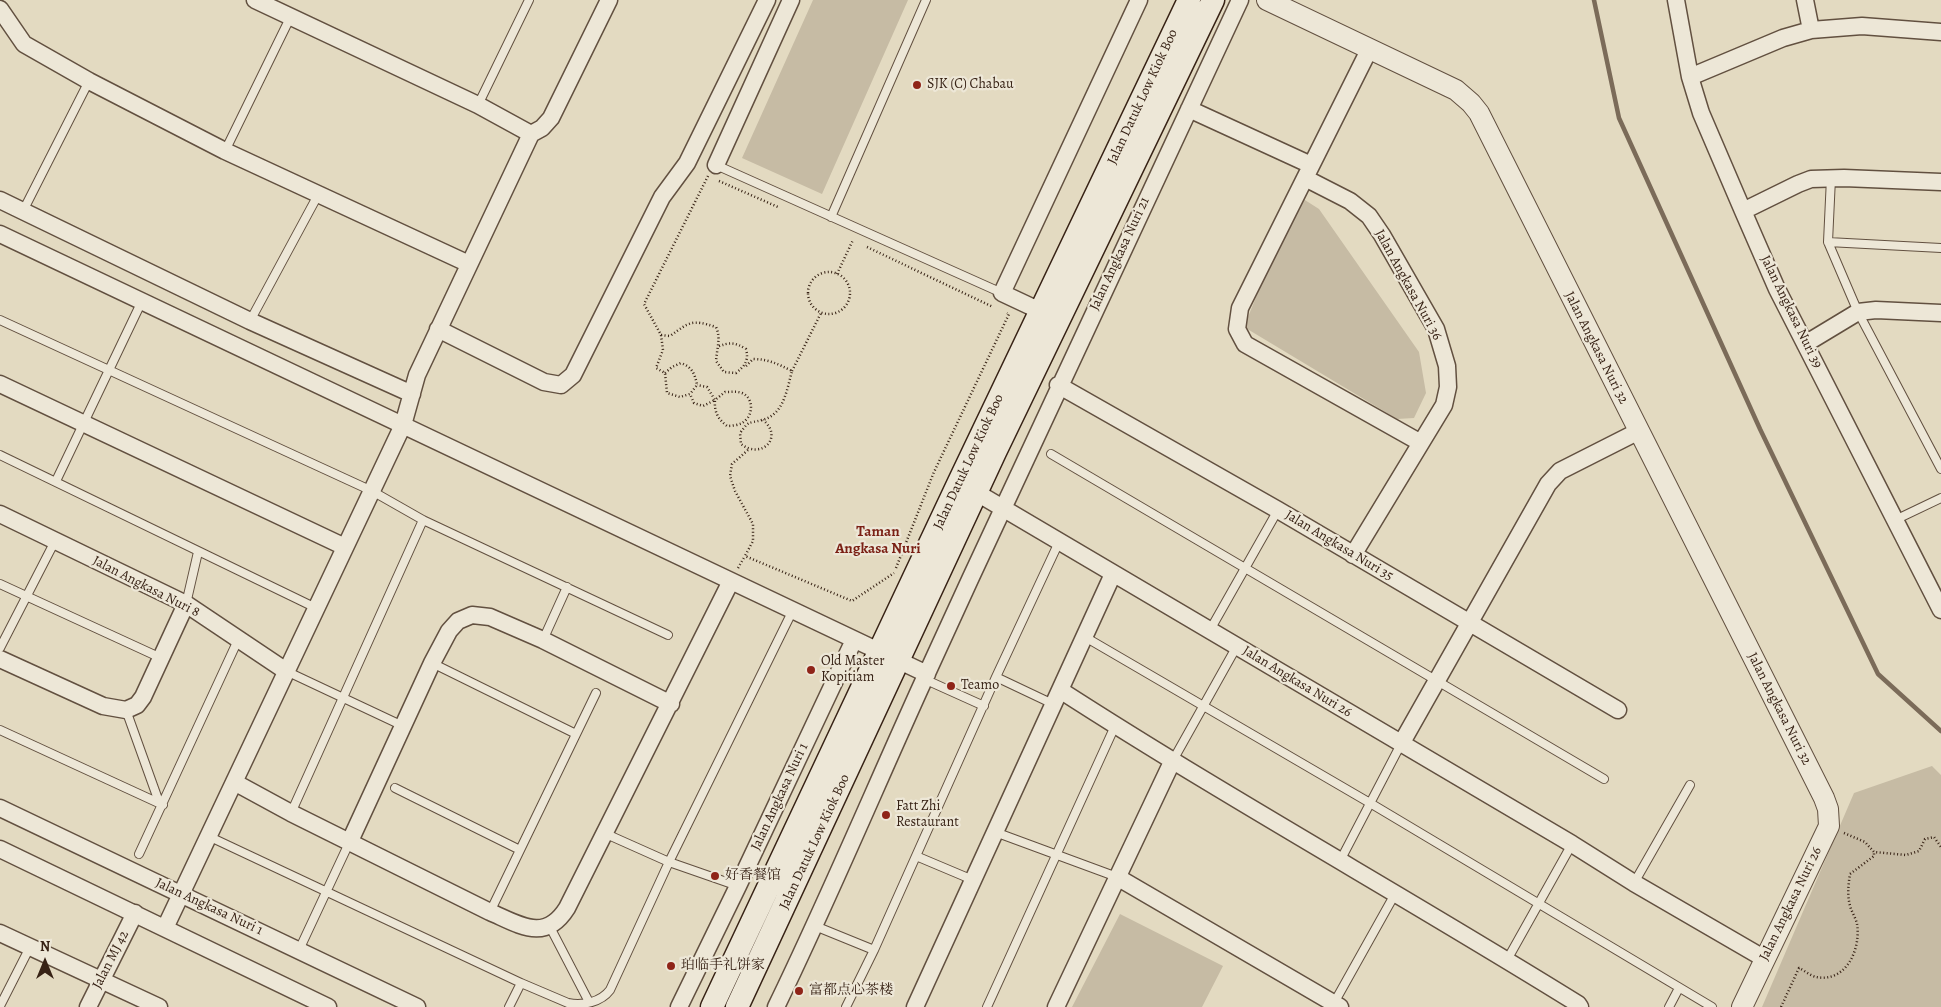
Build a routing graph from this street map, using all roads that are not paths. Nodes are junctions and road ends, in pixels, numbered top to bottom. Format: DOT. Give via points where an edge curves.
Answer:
graph roads {
  1 [pos="254,0"];
  2 [pos="530,0"];
  3 [pos="608,0"];
  4 [pos="768,0"];
  5 [pos="791,0"];
  6 [pos="926,0"];
  7 [pos="1138,0"];
  8 [pos="1190,0"];
  9 [pos="1213,0"];
  10 [pos="1240,0"];
  11 [pos="1267,0"];
  12 [pos="1676,0"];
  13 [pos="1805,0"];
  14 [pos="277,5"];
  15 [pos="0,9"];
  16 [pos="290,18"];
  17 [pos="1811,30"];
  18 [pos="1941,32"];
  19 [pos="1370,48"];
  20 [pos="1690,77"];
  21 [pos="89,81"];
  22 [pos="478,105"];
  23 [pos="1189,110"];
  24 [pos="532,134"];
  25 [pos="226,151"];
  26 [pos="712,170"];
  27 [pos="1308,171"];
  28 [pos="1831,178"];
  29 [pos="1941,182"];
  30 [pos="318,195"];
  31 [pos="0,200"];
  32 [pos="23,211"];
  33 [pos="1743,211"];
  34 [pos="831,217"];
  35 [pos="0,234"];
  36 [pos="1828,242"];
  37 [pos="1941,248"];
  38 [pos="469,264"];
  39 [pos="1002,294"];
  40 [pos="142,301"];
  41 [pos="1858,312"];
  42 [pos="1941,313"];
  43 [pos="1050,316"];
  44 [pos="0,320"];
  45 [pos="250,322"];
  46 [pos="438,328"];
  47 [pos="1806,344"];
  48 [pos="109,371"];
  49 [pos="0,384"];
  50 [pos="1058,386"];
  51 [pos="412,394"];
  52 [pos="82,424"];
  53 [pos="403,425"];
  54 [pos="1639,431"];
  55 [pos="1421,443"];
  56 [pos="1051,454"];
  57 [pos="0,455"];
  58 [pos="1941,469"];
  59 [pos="56,481"];
  60 [pos="967,487"];
  61 [pos="372,491"];
  62 [pos="1941,498"];
  63 [pos="1003,508"];
  64 [pos="1278,510"];
  65 [pos="0,514"];
  66 [pos="423,520"];
  67 [pos="1895,520"];
  68 [pos="55,541"];
  69 [pos="1059,542"];
  70 [pos="345,547"];
  71 [pos="198,552"];
  72 [pos="1353,555"];
  73 [pos="1245,569"];
  74 [pos="1113,574"];
  75 [pos="731,580"];
  76 [pos="0,584"];
  77 [pos="567,587"];
  78 [pos="26,596"];
  79 [pos="186,604"];
  80 [pos="316,608"];
  81 [pos="793,610"];
  82 [pos="1941,610"];
  83 [pos="1468,623"];
  84 [pos="1210,630"];
  85 [pos="668,635"];
  86 [pos="1085,636"];
  87 [pos="238,640"];
  88 [pos="543,640"];
  89 [pos="854,640"];
  90 [pos="1237,646"];
  91 [pos="0,648"];
  92 [pos="890,656"];
  93 [pos="161,658"];
  94 [pos="0,659"];
  95 [pos="432,663"];
  96 [pos="286,671"];
  97 [pos="926,677"];
  98 [pos="996,677"];
  99 [pos="1437,680"];
  100 [pos="596,694"];
  101 [pos="1056,697"];
  102 [pos="343,698"];
  103 [pos="671,704"];
  104 [pos="1204,705"];
  105 [pos="984,706"];
  106 [pos="126,710"];
  107 [pos="1618,710"];
  108 [pos="403,726"];
  109 [pos="1115,726"];
  110 [pos="0,730"];
  111 [pos="576,734"];
  112 [pos="1401,744"];
  113 [pos="1172,762"];
  114 [pos="1604,779"];
  115 [pos="234,782"];
  116 [pos="1690,785"];
  117 [pos="394,788"];
  118 [pos="1370,803"];
  119 [pos="161,804"];
  120 [pos="0,808"];
  121 [pos="291,813"];
  122 [pos="1829,826"];
  123 [pos="995,832"];
  124 [pos="604,833"];
  125 [pos="208,836"];
  126 [pos="350,841"];
  127 [pos="1572,844"];
  128 [pos="0,850"];
  129 [pos="520,850"];
  130 [pos="139,854"];
  131 [pos="1055,854"];
  132 [pos="916,856"];
  133 [pos="1340,861"];
  134 [pos="669,862"];
  135 [pos="1117,877"];
  136 [pos="973,880"];
  137 [pos="1634,882"];
  138 [pos="738,886"];
  139 [pos="327,891"];
  140 [pos="181,894"];
  141 [pos="1395,894"];
  142 [pos="1539,903"];
  143 [pos="490,912"];
  144 [pos="135,913"];
  145 [pos="815,926"];
  146 [pos="550,927"];
  147 [pos="165,928"];
  148 [pos="0,933"];
  149 [pos="30,946"];
  150 [pos="299,950"];
  151 [pos="874,950"];
  152 [pos="1765,959"];
  153 [pos="1507,960"];
  154 [pos="102,980"];
  155 [pos="521,983"];
  156 [pos="1679,988"];
  157 [pos="589,1002"];
  158 [pos="1337,1005"];
  159 [pos="0,1006"];
  160 [pos="88,1007"];
  161 [pos="159,1007"];
  162 [pos="328,1007"];
  163 [pos="417,1007"];
  164 [pos="509,1007"];
  165 [pos="679,1007"];
  166 [pos="712,1007"];
  167 [pos="737,1007"];
  168 [pos="776,1007"];
  169 [pos="846,1007"];
  170 [pos="915,1007"];
  171 [pos="987,1007"];
  172 [pos="1056,1007"];
  173 [pos="1580,1007"];
  174 [pos="1669,1007"];
  175 [pos="1712,1007"];
  176 [pos="1742,1007"];
  1 -- 14 [label="street"];
  2 -- 22 [label="lane"];
  3 -- 24 [label="street" via="551,118"];
  4 -- 46 [label="street" via="687,163 662,197 567,382 561,386 544,382"];
  5 -- 26 [label="street"];
  6 -- 34 [label="lane"];
  7 -- 39 [label="street"];
  8 -- 43 [label="main road, Jalan Datuk Low Kiok Boo"];
  9 -- 43 [label="main road, Jalan Datuk Low Kiok Boo"];
  10 -- 23 [label="street, Jalan Angkasa Nuri 21"];
  11 -- 19 [label="street, Jalan Angkasa Nuri 32"];
  12 -- 20 [label="street, Jalan Angkasa Nuri 39"];
  13 -- 17 [label="street"];
  14 -- 16 [label="street"];
  15 -- 21 [label="street" via="24,44"];
  16 -- 22 [label="street"];
  16 -- 25 [label="lane"];
  17 -- 18 [label="street" via="1862,26"];
  17 -- 20 [label="street" via="1783,38"];
  19 -- 27 [label="street"];
  19 -- 54 [label="street, Jalan Angkasa Nuri 32" via="1456,90 1479,113"];
  20 -- 33 [label="street, Jalan Angkasa Nuri 39" via="1701,113"];
  21 -- 25 [label="street"];
  21 -- 32 [label="lane"];
  22 -- 24 [label="street"];
  23 -- 27 [label="street, Jalan Angkasa Nuri 36"];
  23 -- 50 [label="street, Jalan Angkasa Nuri 21"];
  24 -- 38 [label="street"];
  25 -- 30 [label="street"];
  26 -- 34 [label="lane"];
  27 -- 55 [label="street, Jalan Angkasa Nuri 36" via="1369,216 1436,328 1447,366 1448,388 1444,405"];
  27 -- 55 [label="street" via="1240,308 1237,329 1245,344"];
  28 -- 29 [label="street"];
  28 -- 33 [label="street" via="1811,179"];
  28 -- 36 [label="lane"];
  30 -- 38 [label="street"];
  30 -- 45 [label="lane"];
  31 -- 32 [label="street"];
  32 -- 45 [label="street"];
  33 -- 47 [label="street, Jalan Angkasa Nuri 39" via="1777,289"];
  34 -- 39 [label="lane"];
  35 -- 40 [label="street"];
  36 -- 37 [label="lane"];
  36 -- 41 [label="lane"];
  38 -- 46 [label="street"];
  39 -- 43 [label="street"];
  40 -- 48 [label="lane"];
  40 -- 53 [label="street"];
  41 -- 42 [label="street"];
  41 -- 47 [label="street"];
  41 -- 58 [label="lane"];
  43 -- 60 [label="main road, Jalan Datuk Low Kiok Boo"];
  44 -- 48 [label="lane"];
  45 -- 51 [label="street"];
  46 -- 51 [label="street"];
  47 -- 67 [label="street, Jalan Angkasa Nuri 39"];
  48 -- 52 [label="lane"];
  48 -- 61 [label="lane"];
  49 -- 52 [label="street"];
  50 -- 63 [label="street, Jalan Angkasa Nuri 21"];
  50 -- 64 [label="street, Jalan Angkasa Nuri 35"];
  51 -- 53 [label="street"];
  52 -- 59 [label="lane"];
  52 -- 70 [label="street"];
  53 -- 61 [label="street"];
  53 -- 75 [label="street"];
  54 -- 83 [label="street" via="1560,471 1548,484"];
  54 -- 122 [label="street, Jalan Angkasa Nuri 32" via="1824,798"];
  55 -- 72 [label="street, Jalan Angkasa Nuri 36"];
  56 -- 73 [label="lane"];
  57 -- 59 [label="lane"];
  59 -- 71 [label="lane"];
  60 -- 63 [label="street, Jalan Angkasa Nuri 26"];
  60 -- 92 [label="main road, Jalan Datuk Low Kiok Boo"];
  61 -- 66 [label="lane"];
  61 -- 70 [label="street"];
  62 -- 67 [label="lane"];
  63 -- 69 [label="street, Jalan Angkasa Nuri 26"];
  63 -- 97 [label="street, Jalan Angkasa Nuri 21"];
  64 -- 72 [label="street, Jalan Angkasa Nuri 35"];
  64 -- 73 [label="lane"];
  65 -- 68 [label="street, Jalan Angkasa Nuri 8"];
  66 -- 77 [label="lane"];
  66 -- 102 [label="lane"];
  67 -- 82 [label="street, Jalan Angkasa Nuri 39"];
  68 -- 78 [label="lane"];
  68 -- 79 [label="street, Jalan Angkasa Nuri 8"];
  69 -- 74 [label="street, Jalan Angkasa Nuri 26"];
  69 -- 98 [label="lane"];
  70 -- 80 [label="street"];
  71 -- 79 [label="lane"];
  71 -- 80 [label="lane"];
  72 -- 83 [label="street, Jalan Angkasa Nuri 35"];
  73 -- 84 [label="lane"];
  73 -- 99 [label="lane"];
  74 -- 84 [label="street, Jalan Angkasa Nuri 26"];
  74 -- 86 [label="street"];
  75 -- 81 [label="street"];
  75 -- 103 [label="street"];
  76 -- 78 [label="lane"];
  77 -- 85 [label="lane"];
  77 -- 88 [label="lane"];
  78 -- 91 [label="lane"];
  78 -- 93 [label="lane"];
  79 -- 87 [label="street, Jalan Angkasa Nuri 8"];
  79 -- 93 [label="street"];
  80 -- 96 [label="street"];
  81 -- 89 [label="street"];
  81 -- 134 [label="lane"];
  83 -- 99 [label="street"];
  83 -- 107 [label="street, Jalan Angkasa Nuri 35"];
  84 -- 90 [label="street, Jalan Angkasa Nuri 26"];
  86 -- 101 [label="street"];
  86 -- 104 [label="lane"];
  87 -- 96 [label="street, Jalan Angkasa Nuri 8"];
  87 -- 119 [label="lane"];
  88 -- 95 [label="street" via="490,617 472,615 458,621"];
  88 -- 103 [label="street"];
  89 -- 92 [label="street"];
  89 -- 138 [label="street, Jalan Angkasa Nuri 1"];
  90 -- 104 [label="lane"];
  90 -- 112 [label="street, Jalan Angkasa Nuri 26"];
  92 -- 97 [label="street"];
  92 -- 166 [label="main road, Jalan Datuk Low Kiok Boo"];
  92 -- 167 [label="main road, Jalan Datuk Low Kiok Boo"];
  93 -- 106 [label="street" via="143,697 137,705"];
  94 -- 106 [label="street" via="103,706"];
  95 -- 108 [label="street"];
  95 -- 111 [label="lane"];
  96 -- 102 [label="lane"];
  96 -- 115 [label="street"];
  97 -- 105 [label="lane"];
  97 -- 145 [label="street, Jalan Angkasa Nuri 21"];
  98 -- 101 [label="lane"];
  98 -- 105 [label="lane"];
  99 -- 112 [label="street"];
  99 -- 114 [label="lane"];
  100 -- 111 [label="lane"];
  101 -- 109 [label="street"];
  101 -- 123 [label="street"];
  102 -- 108 [label="lane"];
  102 -- 121 [label="lane"];
  103 -- 124 [label="street"];
  104 -- 113 [label="lane"];
  104 -- 118 [label="lane"];
  105 -- 132 [label="lane"];
  106 -- 119 [label="lane"];
  108 -- 126 [label="street"];
  109 -- 113 [label="street"];
  109 -- 131 [label="lane"];
  110 -- 119 [label="lane"];
  111 -- 129 [label="lane"];
  112 -- 118 [label="lane"];
  112 -- 127 [label="street, Jalan Angkasa Nuri 26"];
  113 -- 133 [label="street"];
  113 -- 135 [label="street"];
  115 -- 121 [label="street"];
  115 -- 125 [label="street"];
  116 -- 137 [label="lane"];
  117 -- 129 [label="lane"];
  118 -- 133 [label="lane"];
  118 -- 142 [label="lane"];
  119 -- 130 [label="lane"];
  120 -- 140 [label="street, Jalan Angkasa Nuri 1"];
  121 -- 126 [label="street"];
  122 -- 152 [label="street, Jalan Angkasa Nuri 26"];
  123 -- 131 [label="lane"];
  123 -- 136 [label="street"];
  124 -- 134 [label="lane"];
  124 -- 146 [label="street" via="567,908"];
  125 -- 139 [label="lane"];
  125 -- 140 [label="street"];
  126 -- 139 [label="lane"];
  126 -- 143 [label="street"];
  127 -- 137 [label="street, Jalan Angkasa Nuri 26"];
  127 -- 142 [label="lane"];
  128 -- 144 [label="street"];
  129 -- 143 [label="lane"];
  131 -- 135 [label="lane"];
  131 -- 171 [label="lane"];
  132 -- 136 [label="lane"];
  132 -- 151 [label="lane"];
  133 -- 141 [label="street"];
  134 -- 138 [label="lane"];
  134 -- 157 [label="lane" via="610,990 601,1000"];
  135 -- 158 [label="street"];
  135 -- 172 [label="street"];
  136 -- 170 [label="street"];
  137 -- 152 [label="street, Jalan Angkasa Nuri 26"];
  138 -- 165 [label="street, Jalan Angkasa Nuri 1"];
  139 -- 150 [label="lane"];
  139 -- 155 [label="lane"];
  140 -- 147 [label="street"];
  140 -- 150 [label="street, Jalan Angkasa Nuri 1"];
  141 -- 153 [label="street"];
  141 -- 158 [label="lane"];
  142 -- 153 [label="lane"];
  142 -- 156 [label="lane"];
  143 -- 146 [label="street" via="523,926"];
  144 -- 147 [label="street"];
  144 -- 154 [label="street, Jalan MJ 42"];
  145 -- 151 [label="lane"];
  145 -- 168 [label="street, Jalan Angkasa Nuri 21"];
  146 -- 157 [label="lane"];
  147 -- 162 [label="street"];
  148 -- 149 [label="street"];
  149 -- 154 [label="street"];
  149 -- 159 [label="lane"];
  150 -- 163 [label="street, Jalan Angkasa Nuri 1"];
  151 -- 169 [label="lane"];
  152 -- 176 [label="street, Jalan Angkasa Nuri 26"];
  153 -- 173 [label="street"];
  154 -- 160 [label="street, Jalan MJ 42"];
  154 -- 161 [label="street"];
  155 -- 157 [label="lane" via="568,1003"];
  155 -- 164 [label="lane"];
  156 -- 174 [label="lane"];
  156 -- 175 [label="lane"];
}
